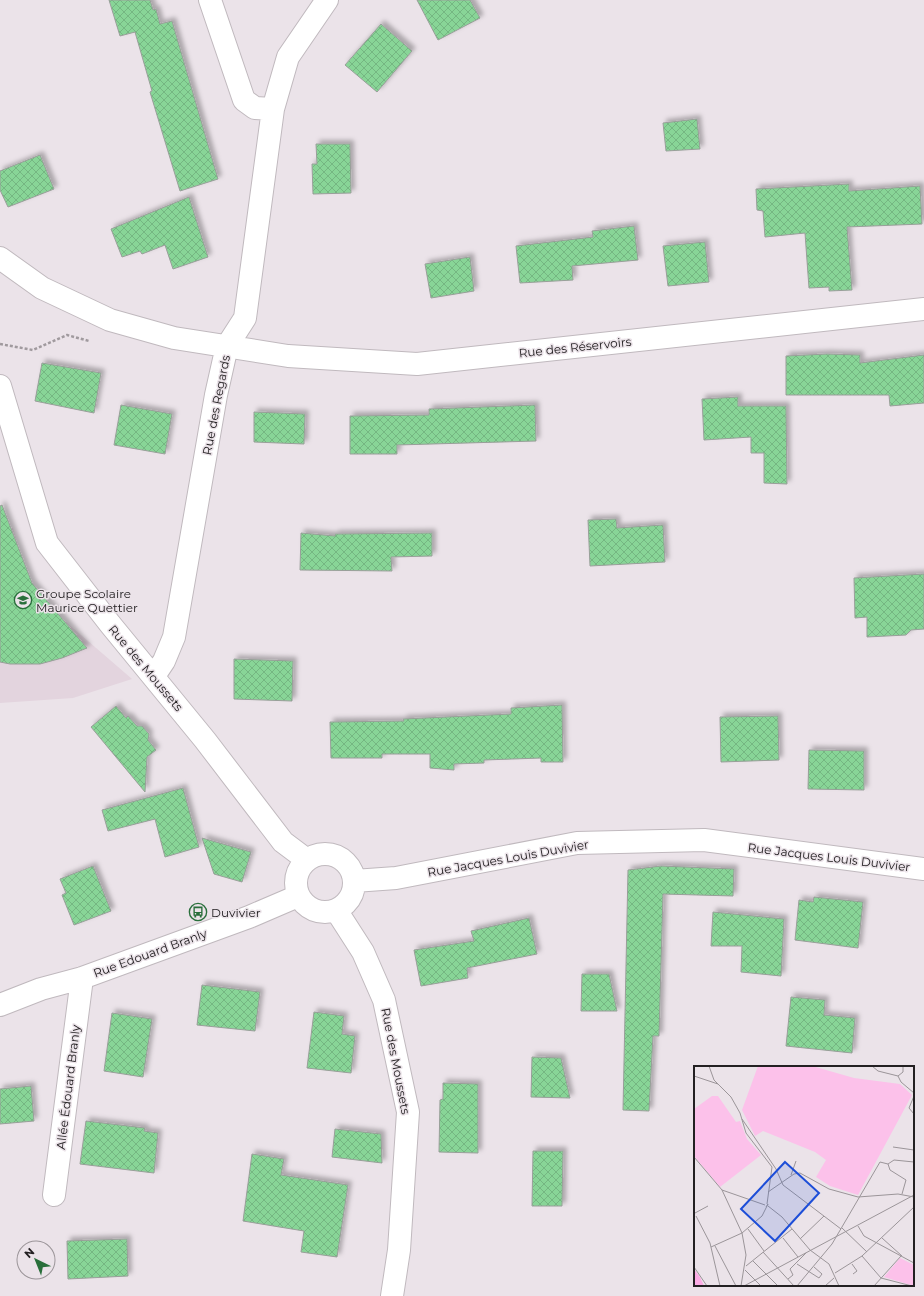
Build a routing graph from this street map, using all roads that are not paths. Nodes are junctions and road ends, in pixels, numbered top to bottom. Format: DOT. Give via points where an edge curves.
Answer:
graph roads {
  1 [pos="210,0"];
  2 [pos="327,0"];
  3 [pos="274,109"];
  4 [pos="0,258"];
  5 [pos="924,309"];
  6 [pos="226,346"];
  7 [pos="0,386"];
  8 [pos="154,676"];
  9 [pos="307,860"];
  10 [pos="924,869"];
  11 [pos="354,881"];
  12 [pos="298,896"];
  13 [pos="336,910"];
  14 [pos="82,978"];
  15 [pos="0,1005"];
  16 [pos="54,1196"];
  17 [pos="392,1296"];
  1 -- 3 [label="street" via="244,100 255,108"];
  2 -- 3 [label="street, Rue des Regards" via="288,57"];
  3 -- 6 [label="street, Rue des Regards" via="245,318"];
  4 -- 6 [label="street, Rue des Réservoirs" via="42,288 110,320 174,338"];
  5 -- 6 [label="street, Rue des Réservoirs" via="417,364 288,356"];
  6 -- 8 [label="street, Rue des Regards" via="174,637 164,661"];
  7 -- 8 [label="street, Rue des Moussets" via="47,543"];
  8 -- 9 [label="street, Rue des Moussets" via="283,842"];
  9 -- 11 [label="street" via="318,855 331,855 342,860 350,869"];
  9 -- 12 [label="street" via="296,876"];
  10 -- 11 [label="street, Rue Jacques Louis Duvivier" via="704,840 577,843 396,878"];
  11 -- 13 [label="street" via="352,893 346,903"];
  12 -- 13 [label="street" via="305,905 314,910"];
  12 -- 14 [label="street, Rue Edouard Branly" via="249,917"];
  13 -- 17 [label="street, Rue des Moussets" via="363,952 384,1000 408,1112 399,1250"];
  14 -- 15 [label="street, Rue Edouard Branly" via="40,989"];
  14 -- 16 [label="street, Allée Édouard Branly"];
}
